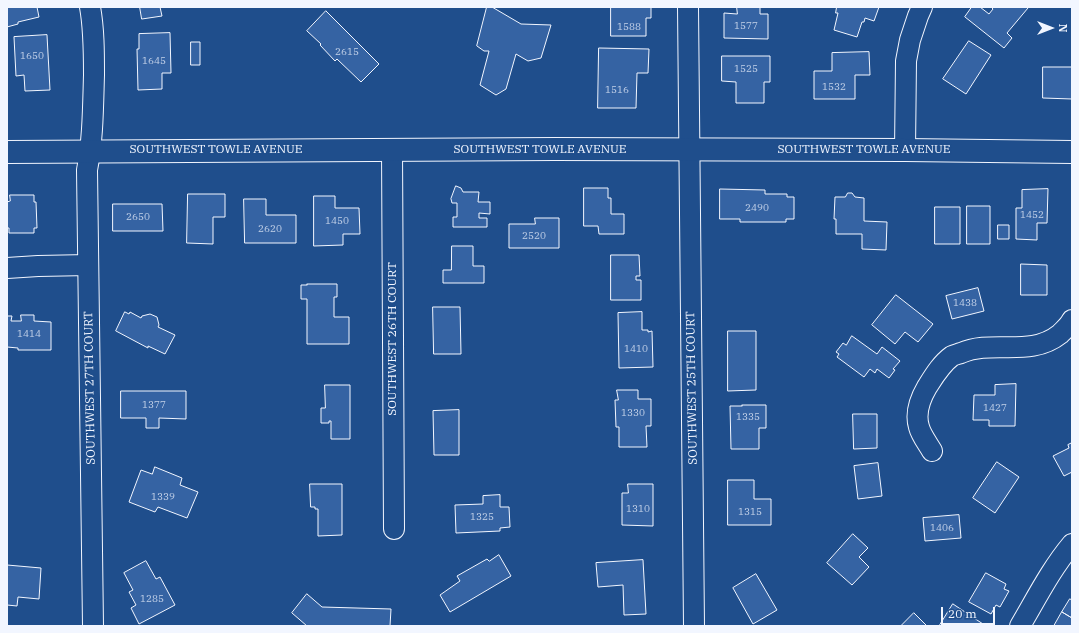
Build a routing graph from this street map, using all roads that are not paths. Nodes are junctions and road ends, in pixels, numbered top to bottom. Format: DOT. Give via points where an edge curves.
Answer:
graph roads {
  1 [pos="90,7"];
  2 [pos="688,7"];
  3 [pos="922,7"];
  4 [pos="392,150"];
  5 [pos="689,150"];
  6 [pos="905,150"];
  7 [pos="90,151"];
  8 [pos="7,152"];
  9 [pos="1072,152"];
  10 [pos="88,265"];
  11 [pos="7,268"];
  12 [pos="1072,320"];
  13 [pos="932,451"];
  14 [pos="394,529"];
  15 [pos="1072,544"];
  16 [pos="93,626"];
  17 [pos="694,626"];
  18 [pos="1020,626"];
  1 -- 7 [label="street, SOUTHWEST 27TH COURT" via="94,55"];
  2 -- 5 [label="street, SOUTHWEST 25TH COURT"];
  3 -- 6 [label="street" via="910,40 906,61"];
  4 -- 5 [label="main road, SOUTHWEST TOWLE AVENUE"];
  4 -- 7 [label="main road, SOUTHWEST TOWLE AVENUE"];
  4 -- 14 [label="street, SOUTHWEST 26TH COURT"];
  5 -- 6 [label="main road, SOUTHWEST TOWLE AVENUE"];
  5 -- 17 [label="street, SOUTHWEST 25TH COURT"];
  6 -- 9 [label="main road, SOUTHWEST TOWLE AVENUE"];
  7 -- 8 [label="main road, SOUTHWEST TOWLE AVENUE"];
  7 -- 10 [label="street, SOUTHWEST 27TH COURT" via="87,170"];
  10 -- 11 [label="street"];
  10 -- 16 [label="street, SOUTHWEST 27TH COURT"];
  12 -- 13 [label="street" via="1068,327 1053,339 1040,344 1026,347 983,347 952,356 936,372 917,411 919,428"];
  15 -- 18 [label="street"];
}
